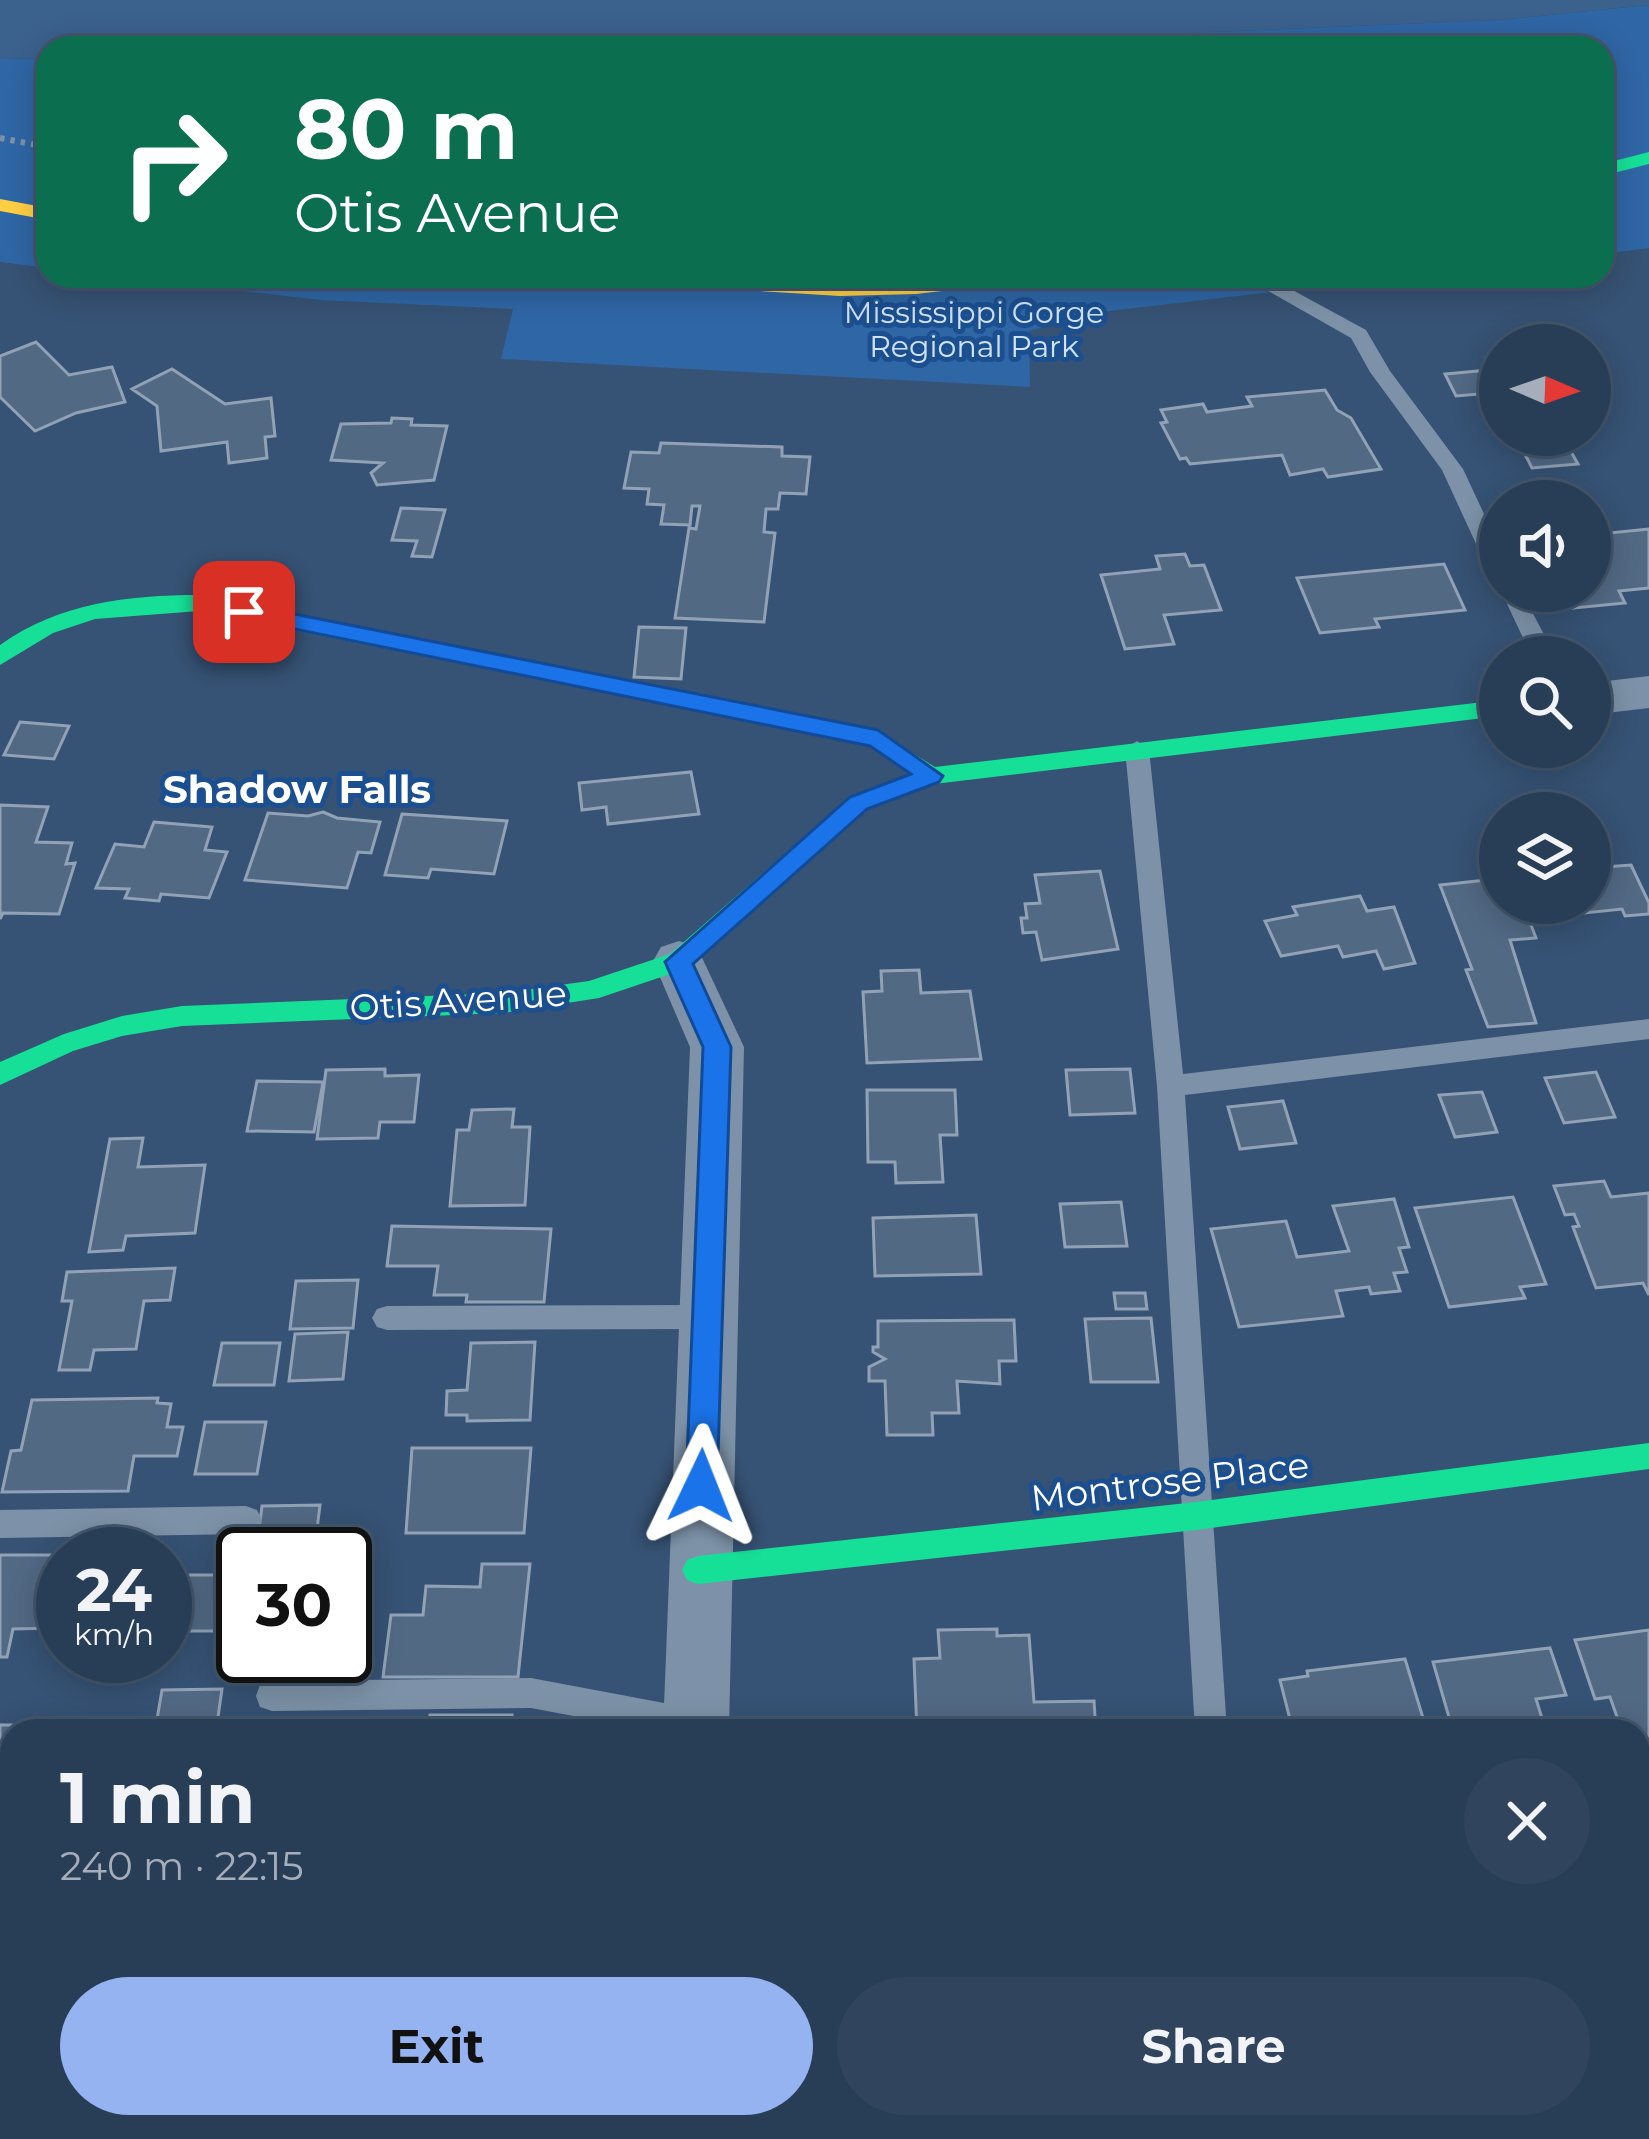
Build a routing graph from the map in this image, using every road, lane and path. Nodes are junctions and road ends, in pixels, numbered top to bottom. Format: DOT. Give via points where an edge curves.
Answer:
graph roads {
  1 [pos="0,138"];
  2 [pos="36,145"];
  3 [pos="1649,158"];
  4 [pos="1614,167"];
  5 [pos="0,206"];
  6 [pos="36,212"];
  7 [pos="807,288"];
  8 [pos="916,288"];
  9 [pos="1274,288"];
  10 [pos="1479,527"];
  11 [pos="0,657"];
  12 [pos="1649,692"];
  13 [pos="1611,697"];
  14 [pos="1479,710"];
  15 [pos="1136,749"];
  16 [pos="931,776"];
  17 [pos="679,962"];
  18 [pos="1649,1030"];
  19 [pos="0,1074"];
  20 [pos="1171,1086"];
  21 [pos="708,1317"];
  22 [pos="387,1318"];
  23 [pos="1649,1456"];
  24 [pos="1196,1516"];
  25 [pos="246,1520"];
  26 [pos="0,1524"];
  27 [pos="698,1570"];
  28 [pos="272,1696"];
  29 [pos="659,1719"];
  30 [pos="696,1719"];
  31 [pos="1210,1719"];
  1 -- 2 [label="path"];
  3 -- 4 [label="street"];
  5 -- 6 [label="street"];
  7 -- 8 [label="street"];
  9 -- 10 [label="lane" via="1359,334 1452,469"];
  11 -- 16 [label="street" via="33,633 110,606 199,603 878,739"];
  12 -- 13 [label="street"];
  14 -- 15 [label="street, Otis Avenue"];
  15 -- 16 [label="street, Otis Avenue"];
  15 -- 20 [label="lane"];
  16 -- 17 [label="street, Otis Avenue" via="859,803"];
  17 -- 19 [label="street, Otis Avenue" via="590,991 502,1003 182,1016 64,1044"];
  17 -- 21 [label="street" via="717,1047"];
  18 -- 20 [label="lane"];
  20 -- 24 [label="lane"];
  21 -- 22 [label="lane"];
  21 -- 27 [label="street"];
  23 -- 24 [label="street, Montrose Place"];
  24 -- 27 [label="street, Montrose Place"];
  24 -- 31 [label="lane"];
  25 -- 26 [label="lane"];
  27 -- 30 [label="street"];
  28 -- 29 [label="lane" via="531,1694"];
}
